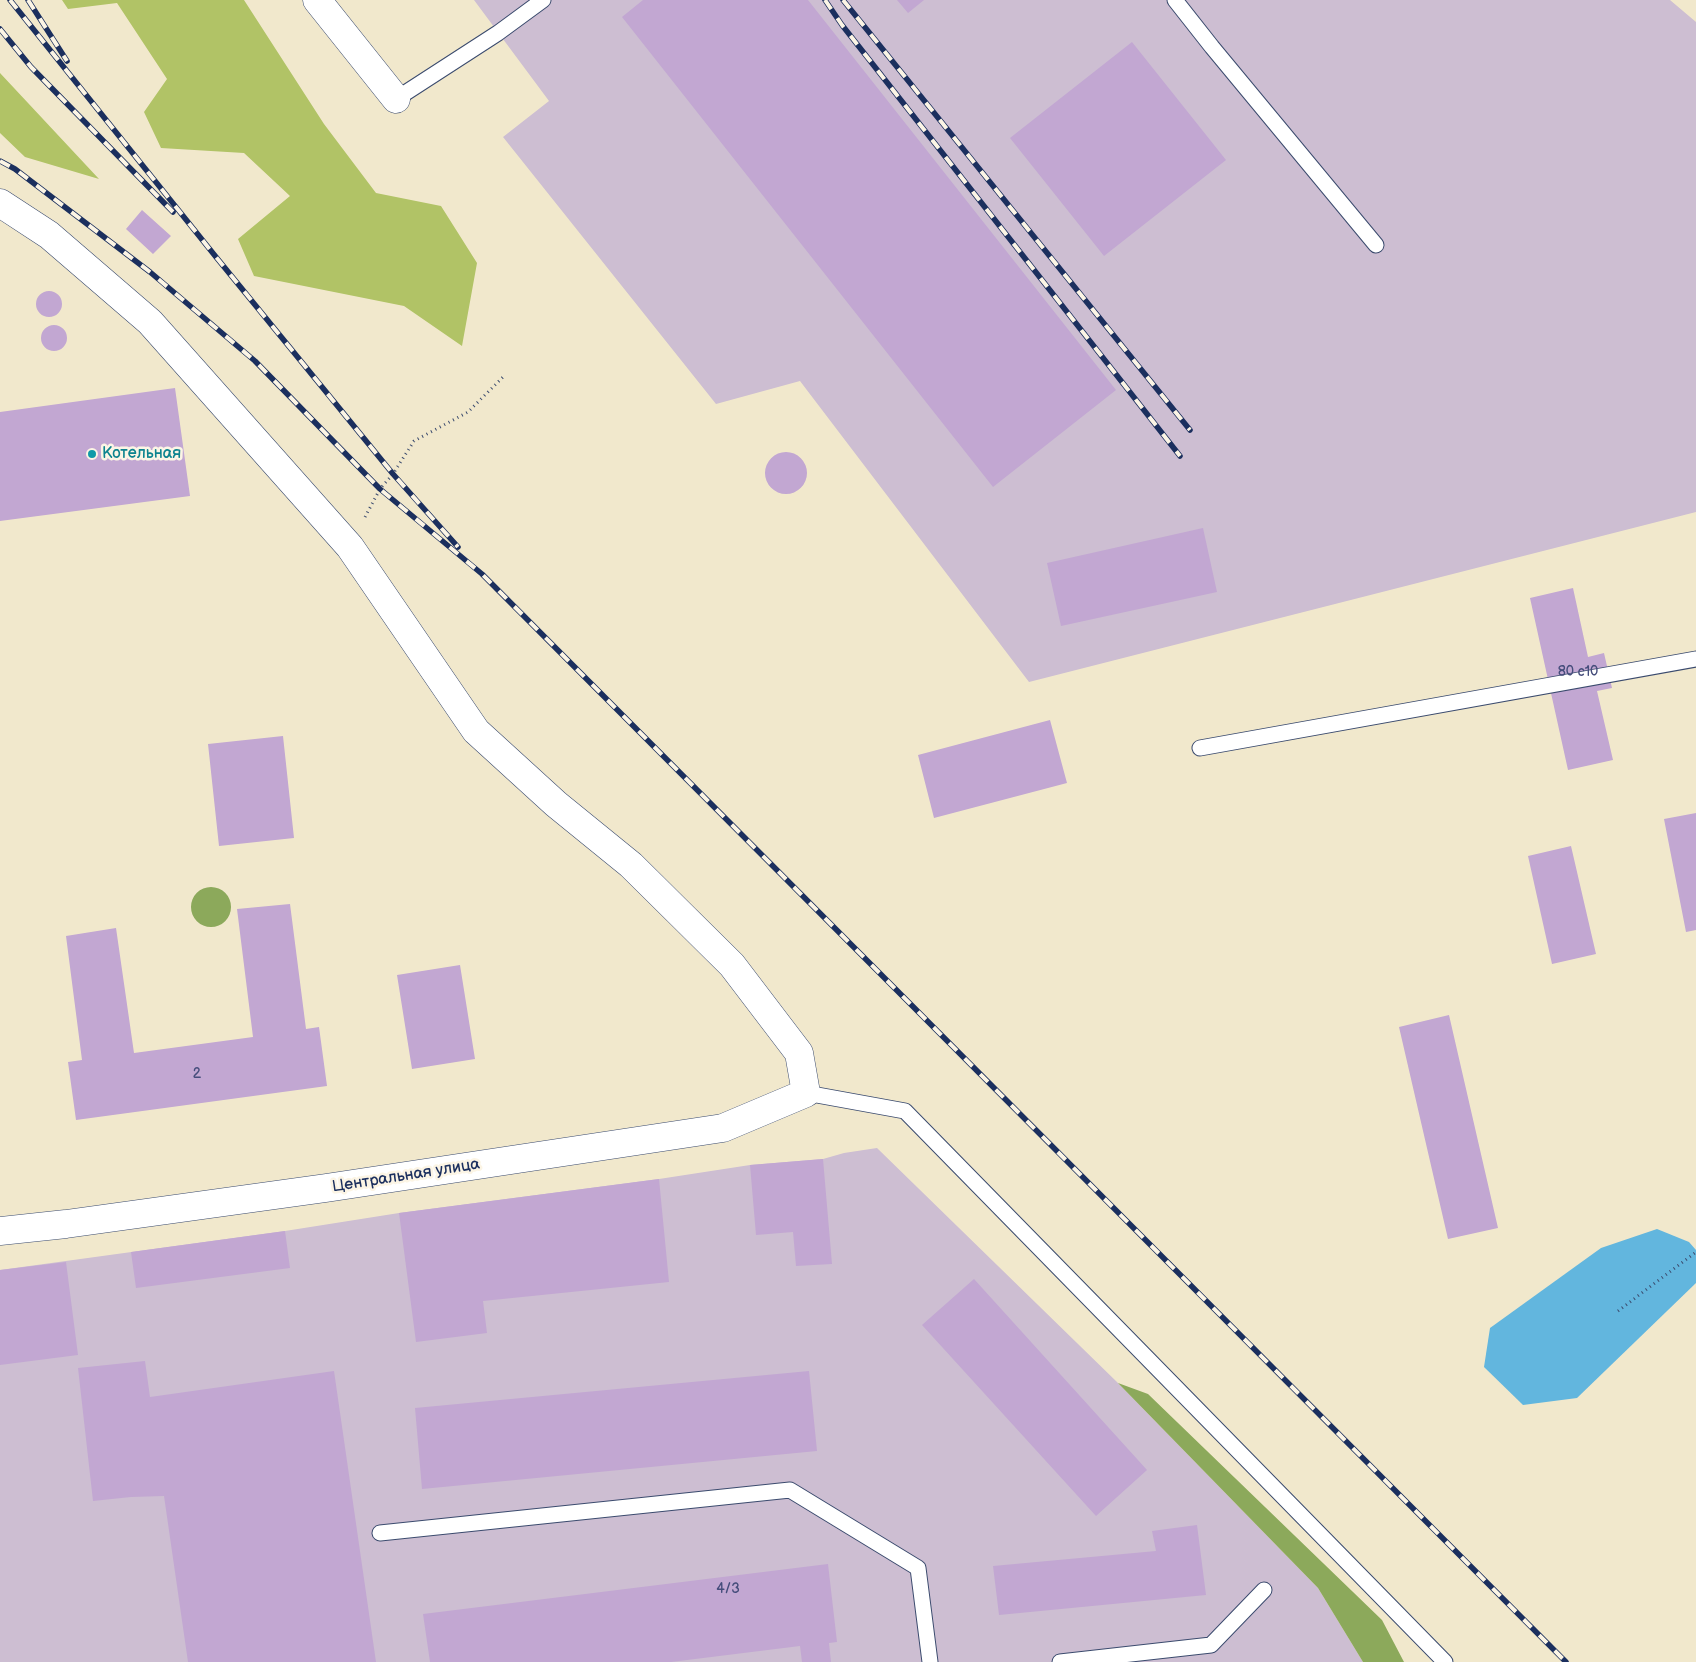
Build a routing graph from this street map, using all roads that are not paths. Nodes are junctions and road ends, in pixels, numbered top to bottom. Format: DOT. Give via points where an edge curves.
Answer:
graph roads {
  1 [pos="317,0"];
  2 [pos="543,0"];
  3 [pos="1176,0"];
  4 [pos="396,98"];
  5 [pos="0,203"];
  6 [pos="1376,245"];
  7 [pos="1696,659"];
  8 [pos="1200,748"];
  9 [pos="806,1093"];
  10 [pos="0,1231"];
  11 [pos="380,1534"];
  12 [pos="1264,1590"];
  13 [pos="930,1662"];
  14 [pos="1060,1662"];
  15 [pos="1445,1662"];
  1 -- 4 [label="street"];
  2 -- 4 [label="lane"];
  3 -- 6 [label="lane"];
  5 -- 9 [label="street" via="49,235 150,322 350,547 476,731 556,804 632,865 732,965 799,1054"];
  7 -- 8 [label="lane"];
  9 -- 10 [label="street, Центральная улица" via="723,1128 336,1187"];
  9 -- 15 [label="lane" via="905,1111"];
  11 -- 13 [label="lane" via="790,1490 918,1568"];
  12 -- 14 [label="lane" via="1211,1645"];
}
